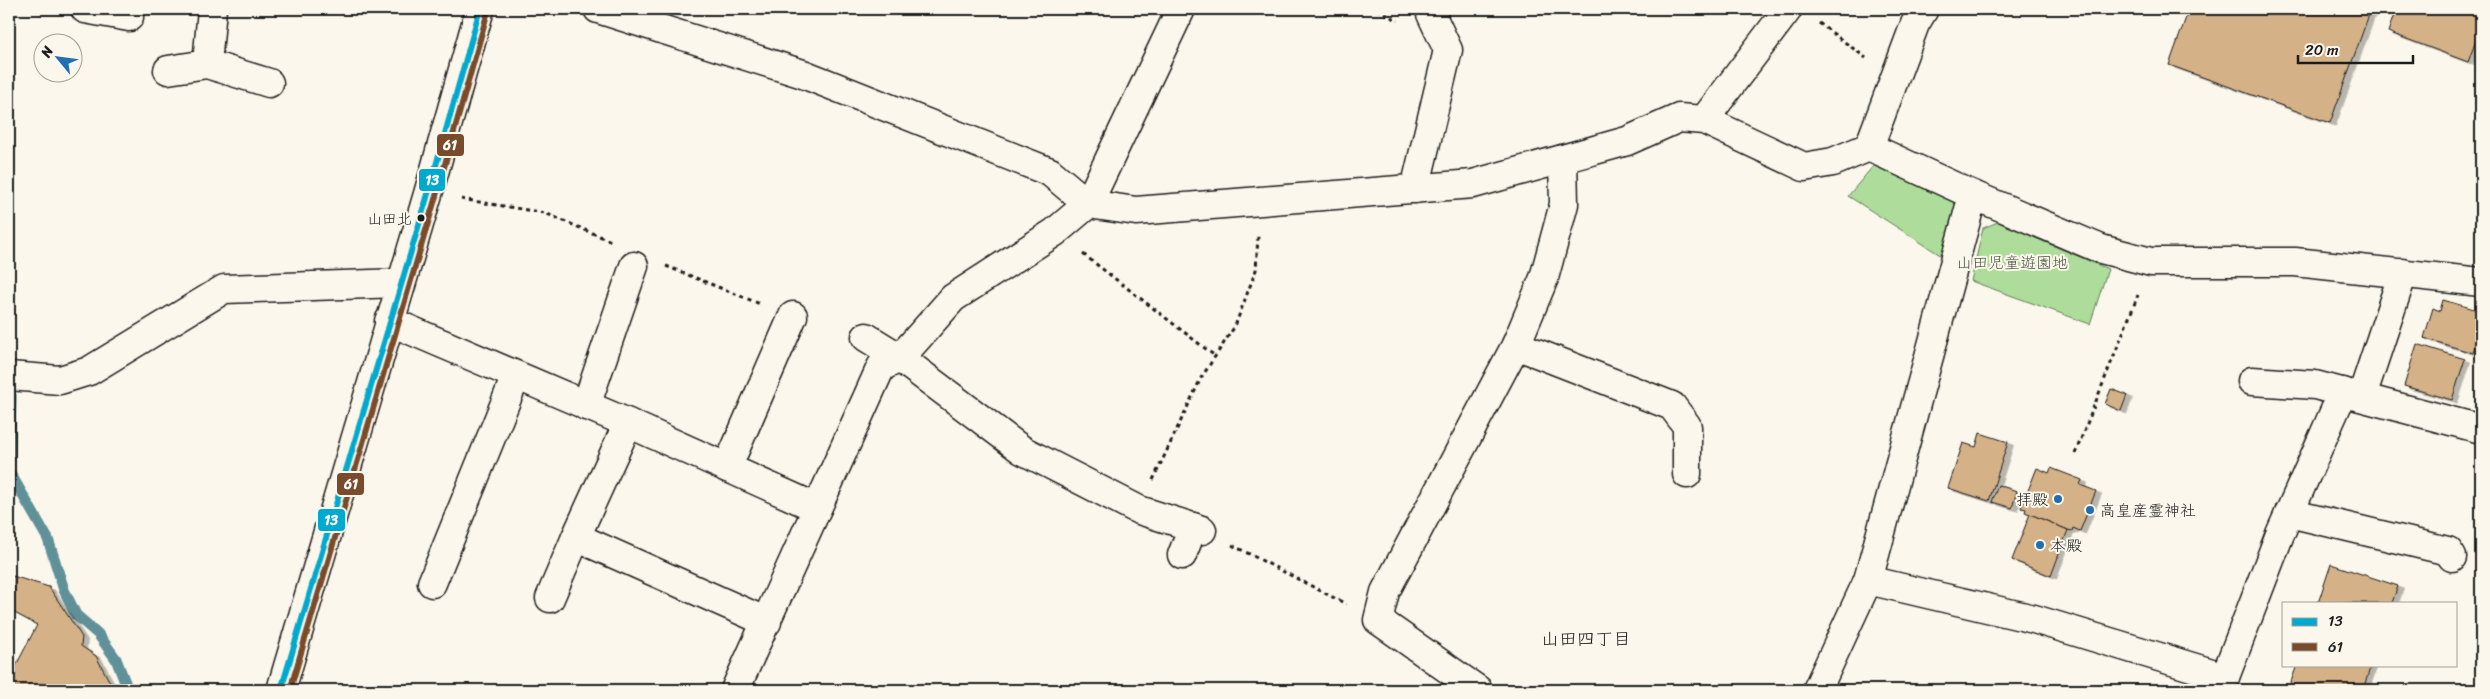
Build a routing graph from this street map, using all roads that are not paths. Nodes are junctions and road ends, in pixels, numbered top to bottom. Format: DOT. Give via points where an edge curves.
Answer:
graph roads {
  1 [pos="85,9"];
  2 [pos="129,9"];
  3 [pos="212,9"];
  4 [pos="480,9"];
  5 [pos="598,9"];
  6 [pos="1181,9"];
  7 [pos="1434,9"];
  8 [pos="1788,9"];
  9 [pos="1924,9"];
  10 [pos="207,64"];
  11 [pos="168,70"];
  12 [pos="269,83"];
  13 [pos="1704,120"];
  14 [pos="1869,146"];
  15 [pos="1564,159"];
  16 [pos="1416,188"];
  17 [pos="1974,195"];
  18 [pos="1088,204"];
  19 [pos="634,266"];
  20 [pos="2403,273"];
  21 [pos="2481,282"];
  22 [pos="400,283"];
  23 [pos="793,316"];
  24 [pos="390,321"];
  25 [pos="866,337"];
  26 [pos="1516,346"];
  27 [pos="900,358"];
  28 [pos="9,376"];
  29 [pos="516,376"];
  30 [pos="2252,381"];
  31 [pos="2352,394"];
  32 [pos="586,406"];
  33 [pos="628,423"];
  34 [pos="2481,429"];
  35 [pos="727,468"];
  36 [pos="1687,474"];
  37 [pos="817,508"];
  38 [pos="2289,514"];
  39 [pos="576,537"];
  40 [pos="1182,555"];
  41 [pos="2452,557"];
  42 [pos="1868,580"];
  43 [pos="432,583"];
  44 [pos="550,598"];
  45 [pos="767,622"];
  46 [pos="2222,684"];
  47 [pos="281,690"];
  48 [pos="735,690"];
  49 [pos="1478,690"];
  50 [pos="1817,690"];
  1 -- 2 [label="street" via="129,17"];
  3 -- 10 [label="street"];
  4 -- 22 [label="street"];
  5 -- 18 [label="street" via="803,74 1050,172"];
  6 -- 18 [label="street"];
  7 -- 16 [label="street" via="1431,14 1448,50"];
  8 -- 13 [label="street"];
  9 -- 14 [label="street" via="1915,24"];
  10 -- 11 [label="street"];
  10 -- 12 [label="street"];
  13 -- 14 [label="street" via="1804,166 1833,162"];
  13 -- 15 [label="street" via="1679,118 1627,141"];
  14 -- 17 [label="street"];
  15 -- 16 [label="street" via="1473,184"];
  15 -- 26 [label="street" via="1564,204 1544,278"];
  16 -- 18 [label="street" via="1136,211"];
  17 -- 20 [label="street" via="2101,249 2152,262 2295,262"];
  17 -- 42 [label="street"];
  18 -- 27 [label="street" via="1054,232 953,298"];
  19 -- 32 [label="street"];
  20 -- 21 [label="street"];
  20 -- 31 [label="street"];
  22 -- 24 [label="street"];
  22 -- 28 [label="street" via="224,289 89,371 60,380"];
  23 -- 35 [label="street"];
  24 -- 29 [label="street"];
  24 -- 47 [label="street"];
  25 -- 27 [label="street"];
  26 -- 36 [label="street" via="1672,406 1687,426"];
  26 -- 49 [label="street" via="1385,592 1378,620"];
  27 -- 37 [label="street" via="880,368"];
  27 -- 40 [label="street" via="1022,450 1101,501 1197,528"];
  29 -- 32 [label="street"];
  29 -- 43 [label="street"];
  30 -- 31 [label="street" via="2315,385"];
  31 -- 34 [label="street"];
  31 -- 38 [label="street"];
  32 -- 33 [label="street"];
  33 -- 35 [label="street"];
  33 -- 39 [label="street"];
  35 -- 37 [label="street"];
  37 -- 45 [label="street"];
  38 -- 41 [label="street" via="2448,551"];
  38 -- 46 [label="street"];
  39 -- 44 [label="street"];
  39 -- 45 [label="street"];
  42 -- 46 [label="street" via="2034,619"];
  42 -- 50 [label="street"];
  45 -- 48 [label="street"];
}
